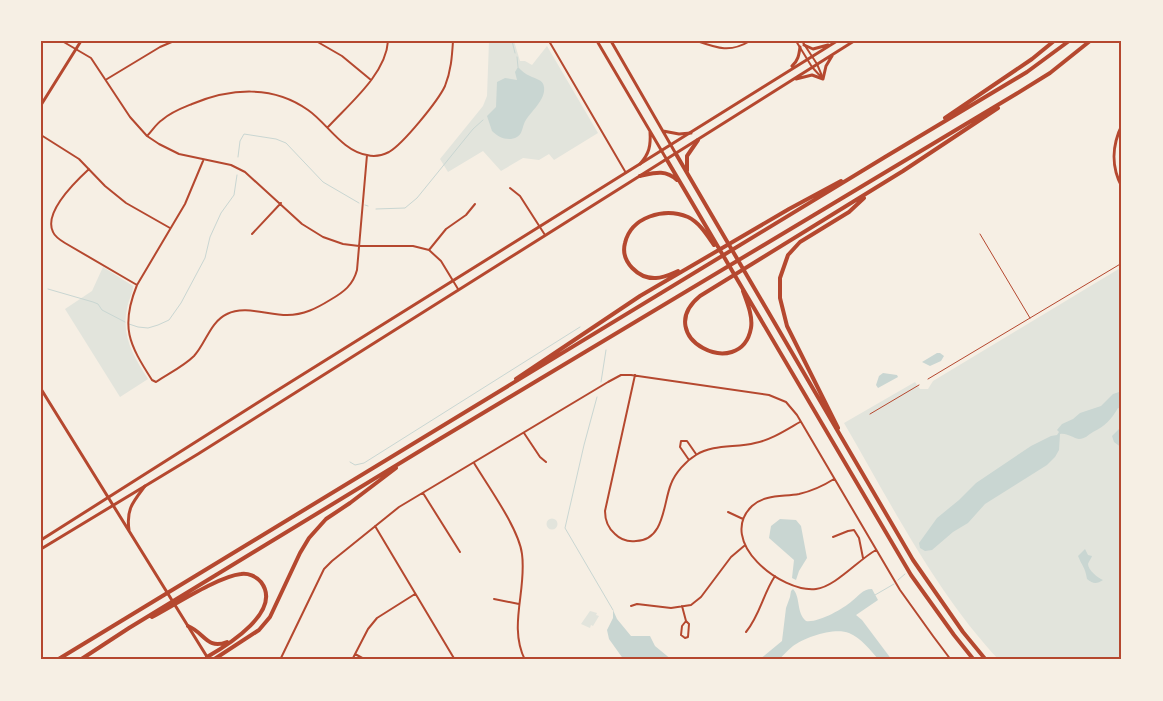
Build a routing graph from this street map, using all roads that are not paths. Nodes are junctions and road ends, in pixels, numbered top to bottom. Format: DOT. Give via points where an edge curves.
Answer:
graph roads {
  1 [pos="62,41"];
  2 [pos="81,41"];
  3 [pos="174,41"];
  4 [pos="316,41"];
  5 [pos="388,41"];
  6 [pos="453,41"];
  7 [pos="548,41"];
  8 [pos="596,41"];
  9 [pos="610,41"];
  10 [pos="697,41"];
  11 [pos="750,41"];
  12 [pos="796,41"];
  13 [pos="836,41"];
  14 [pos="854,41"];
  15 [pos="1054,41"];
  16 [pos="1069,41"];
  17 [pos="1090,41"];
  18 [pos="803,43"];
  19 [pos="800,47"];
  20 [pos="75,50"];
  21 [pos="836,52"];
  22 [pos="812,56"];
  23 [pos="807,59"];
  24 [pos="817,64"];
  25 [pos="812,67"];
  26 [pos="777,78"];
  27 [pos="823,79"];
  28 [pos="106,80"];
  29 [pos="371,80"];
  30 [pos="1038,81"];
  31 [pos="782,85"];
  32 [pos="41,106"];
  33 [pos="1122,125"];
  34 [pos="328,128"];
  35 [pos="663,131"];
  36 [pos="650,132"];
  37 [pos="691,133"];
  38 [pos="41,135"];
  39 [pos="147,136"];
  40 [pos="698,140"];
  41 [pos="913,140"];
  42 [pos="671,145"];
  43 [pos="1122,145"];
  44 [pos="662,151"];
  45 [pos="676,154"];
  46 [pos="367,156"];
  47 [pos="885,157"];
  48 [pos="203,160"];
  49 [pos="667,160"];
  50 [pos="640,164"];
  51 [pos="1122,167"];
  52 [pos="89,169"];
  53 [pos="626,173"];
  54 [pos="687,173"];
  55 [pos="640,176"];
  56 [pos="681,184"];
  57 [pos="1122,187"];
  58 [pos="510,188"];
  59 [pos="869,192"];
  60 [pos="281,203"];
  61 [pos="475,204"];
  62 [pos="540,227"];
  63 [pos="171,228"];
  64 [pos="252,234"];
  65 [pos="980,234"];
  66 [pos="545,235"];
  67 [pos="712,239"];
  68 [pos="359,246"];
  69 [pos="429,250"];
  70 [pos="696,263"];
  71 [pos="1122,263"];
  72 [pos="454,282"];
  73 [pos="741,284"];
  74 [pos="137,285"];
  75 [pos="459,290"];
  76 [pos="1030,318"];
  77 [pos="635,375"];
  78 [pos="928,380"];
  79 [pos="919,385"];
  80 [pos="41,389"];
  81 [pos="473,408"];
  82 [pos="870,414"];
  83 [pos="800,422"];
  84 [pos="524,433"];
  85 [pos="696,454"];
  86 [pos="414,455"];
  87 [pos="689,460"];
  88 [pos="855,461"];
  89 [pos="546,462"];
  90 [pos="474,463"];
  91 [pos="834,479"];
  92 [pos="146,485"];
  93 [pos="423,493"];
  94 [pos="108,498"];
  95 [pos="112,506"];
  96 [pos="728,512"];
  97 [pos="743,519"];
  98 [pos="374,526"];
  99 [pos="130,533"];
  100 [pos="832,537"];
  101 [pos="41,540"];
  102 [pos="744,546"];
  103 [pos="41,550"];
  104 [pos="876,550"];
  105 [pos="460,552"];
  106 [pos="863,558"];
  107 [pos="775,576"];
  108 [pos="415,594"];
  109 [pos="494,599"];
  110 [pos="519,604"];
  111 [pos="631,606"];
  112 [pos="682,606"];
  113 [pos="686,622"];
  114 [pos="188,626"];
  115 [pos="129,628"];
  116 [pos="746,632"];
  117 [pos="232,641"];
  118 [pos="355,654"];
  119 [pos="210,659"];
  120 [pos="57,660"];
  121 [pos="80,660"];
  122 [pos="280,660"];
  123 [pos="352,660"];
  124 [pos="366,660"];
  125 [pos="455,660"];
  126 [pos="526,660"];
  127 [pos="951,660"];
  128 [pos="974,660"];
  129 [pos="986,660"];
  1 -- 20 [label="street"];
  2 -- 20 [label="main road"];
  3 -- 28 [label="street"];
  4 -- 29 [label="street" via="342,56"];
  5 -- 29 [label="street" via="386,55"];
  6 -- 46 [label="street" via="450,73 435,103 394,149 385,154"];
  7 -- 53 [label="street"];
  8 -- 36 [label="main road"];
  9 -- 35 [label="main road"];
  10 -- 11 [label="street" via="734,49"];
  12 -- 19 [label="street"];
  13 -- 18 [label="main road" via="813,49"];
  13 -- 22 [label="main road"];
  14 -- 21 [label="main road"];
  15 -- 41 [label="highway"];
  16 -- 41 [label="highway" via="1026,72"];
  17 -- 30 [label="highway"];
  18 -- 22 [label="street"];
  19 -- 23 [label="street"];
  19 -- 26 [label="main road" via="796,64"];
  20 -- 28 [label="street" via="91,58"];
  20 -- 32 [label="main road"];
  21 -- 24 [label="main road"];
  21 -- 27 [label="main road" via="826,66"];
  22 -- 23 [label="main road"];
  22 -- 24 [label="street"];
  23 -- 25 [label="street"];
  23 -- 26 [label="main road"];
  24 -- 25 [label="main road"];
  24 -- 27 [label="street"];
  25 -- 27 [label="street"];
  25 -- 31 [label="main road"];
  26 -- 37 [label="main road"];
  27 -- 31 [label="main road" via="812,75"];
  28 -- 39 [label="street"];
  29 -- 34 [label="street"];
  30 -- 59 [label="highway"];
  30 -- 86 [label="highway"];
  31 -- 40 [label="main road"];
  33 -- 57 [label="main road" via="1114,158"];
  34 -- 39 [label="street" via="293,101 277,94 246,91 209,98 183,108 162,120"];
  34 -- 46 [label="street" via="352,150"];
  35 -- 37 [label="main road"];
  35 -- 42 [label="main road"];
  36 -- 44 [label="main road"];
  36 -- 50 [label="main road" via="649,151"];
  37 -- 42 [label="main road"];
  38 -- 52 [label="street" via="74,155"];
  39 -- 48 [label="street" via="174,152"];
  40 -- 45 [label="main road"];
  40 -- 54 [label="highway" via="687,156"];
  41 -- 47 [label="highway"];
  42 -- 44 [label="main road"];
  42 -- 45 [label="main road"];
  43 -- 51 [label="main road"];
  44 -- 49 [label="main road"];
  44 -- 50 [label="main road"];
  45 -- 49 [label="main road"];
  45 -- 54 [label="highway"];
  46 -- 68 [label="street"];
  47 -- 70 [label="highway"];
  47 -- 81 [label="highway"];
  48 -- 60 [label="street" via="240,169"];
  48 -- 63 [label="street"];
  49 -- 55 [label="main road"];
  49 -- 56 [label="highway"];
  50 -- 53 [label="main road"];
  52 -- 63 [label="street" via="126,203"];
  52 -- 74 [label="street" via="65,194 51,219 52,230 58,238"];
  53 -- 62 [label="main road"];
  54 -- 88 [label="highway"];
  55 -- 56 [label="highway" via="668,173"];
  55 -- 66 [label="main road"];
  56 -- 67 [label="highway"];
  58 -- 62 [label="street" via="520,196"];
  59 -- 73 [label="highway" via="692,302 685,322 687,333 703,350 719,354 734,351 748,338 750,312"];
  59 -- 88 [label="highway" via="849,212 800,242 788,255 780,278 781,304 787,326"];
  60 -- 64 [label="street"];
  60 -- 68 [label="street" via="318,235"];
  61 -- 69 [label="street" via="446,229"];
  62 -- 66 [label="street"];
  62 -- 72 [label="main road"];
  63 -- 74 [label="street"];
  65 -- 76 [label="lane"];
  66 -- 75 [label="main road"];
  67 -- 70 [label="highway" via="688,217 673,214 648,217 630,230 625,255 634,270 644,277 661,278"];
  67 -- 73 [label="highway"];
  68 -- 69 [label="street" via="413,246"];
  68 -- 74 [label="street" via="355,278 334,298 315,309 292,315 241,310 228,313 216,322 193,357 156,382 135,353 129,335 128,317"];
  69 -- 72 [label="street" via="441,261"];
  70 -- 81 [label="highway" via="596,325"];
  71 -- 76 [label="lane"];
  72 -- 75 [label="street"];
  72 -- 94 [label="main road"];
  73 -- 128 [label="highway" via="912,574"];
  75 -- 92 [label="main road"];
  76 -- 78 [label="lane"];
  77 -- 83 [label="street" via="769,395 786,402"];
  77 -- 84 [label="street" via="617,377"];
  77 -- 87 [label="street" via="605,510 606,522 613,533 626,541 645,539 652,534 662,520 671,483"];
  79 -- 82 [label="lane"];
  80 -- 94 [label="main road"];
  81 -- 120 [label="highway"];
  83 -- 85 [label="street" via="754,444 716,448"];
  83 -- 91 [label="street"];
  84 -- 89 [label="street"];
  84 -- 90 [label="street"];
  85 -- 87 [label="street"];
  85 -- 87 [label="street" via="687,442 681,441 680,446"];
  86 -- 115 [label="highway"];
  86 -- 119 [label="highway" via="326,518 300,553 270,617 259,630"];
  88 -- 129 [label="highway" via="919,570"];
  90 -- 93 [label="street"];
  90 -- 110 [label="street" via="519,541 523,564"];
  91 -- 97 [label="street" via="809,491 763,499 751,507"];
  91 -- 104 [label="street"];
  92 -- 95 [label="main road"];
  92 -- 99 [label="main road" via="128,511"];
  93 -- 98 [label="street"];
  93 -- 105 [label="street"];
  94 -- 95 [label="main road"];
  94 -- 101 [label="main road"];
  95 -- 99 [label="main road"];
  95 -- 103 [label="main road"];
  96 -- 97 [label="street"];
  97 -- 102 [label="street" via="741,535"];
  98 -- 108 [label="street"];
  98 -- 122 [label="street" via="324,569"];
  99 -- 114 [label="main road"];
  100 -- 106 [label="street" via="854,530"];
  102 -- 107 [label="street"];
  102 -- 112 [label="street" via="731,557 701,597"];
  104 -- 106 [label="street"];
  104 -- 127 [label="street"];
  106 -- 107 [label="street" via="834,582 819,589 802,588"];
  107 -- 116 [label="street"];
  108 -- 118 [label="street" via="376,618"];
  108 -- 125 [label="street"];
  109 -- 110 [label="street"];
  110 -- 126 [label="street" via="518,635"];
  111 -- 112 [label="street"];
  112 -- 113 [label="street"];
  113 -- 113 [label="street" via="689,626 685,638 681,635"];
  114 -- 117 [label="highway" via="214,645"];
  114 -- 119 [label="main road"];
  115 -- 117 [label="highway" via="219,582 248,574 264,587 265,606 258,618"];
  115 -- 121 [label="highway"];
  117 -- 119 [label="highway"];
  118 -- 123 [label="street"];
  118 -- 124 [label="street"];
}
